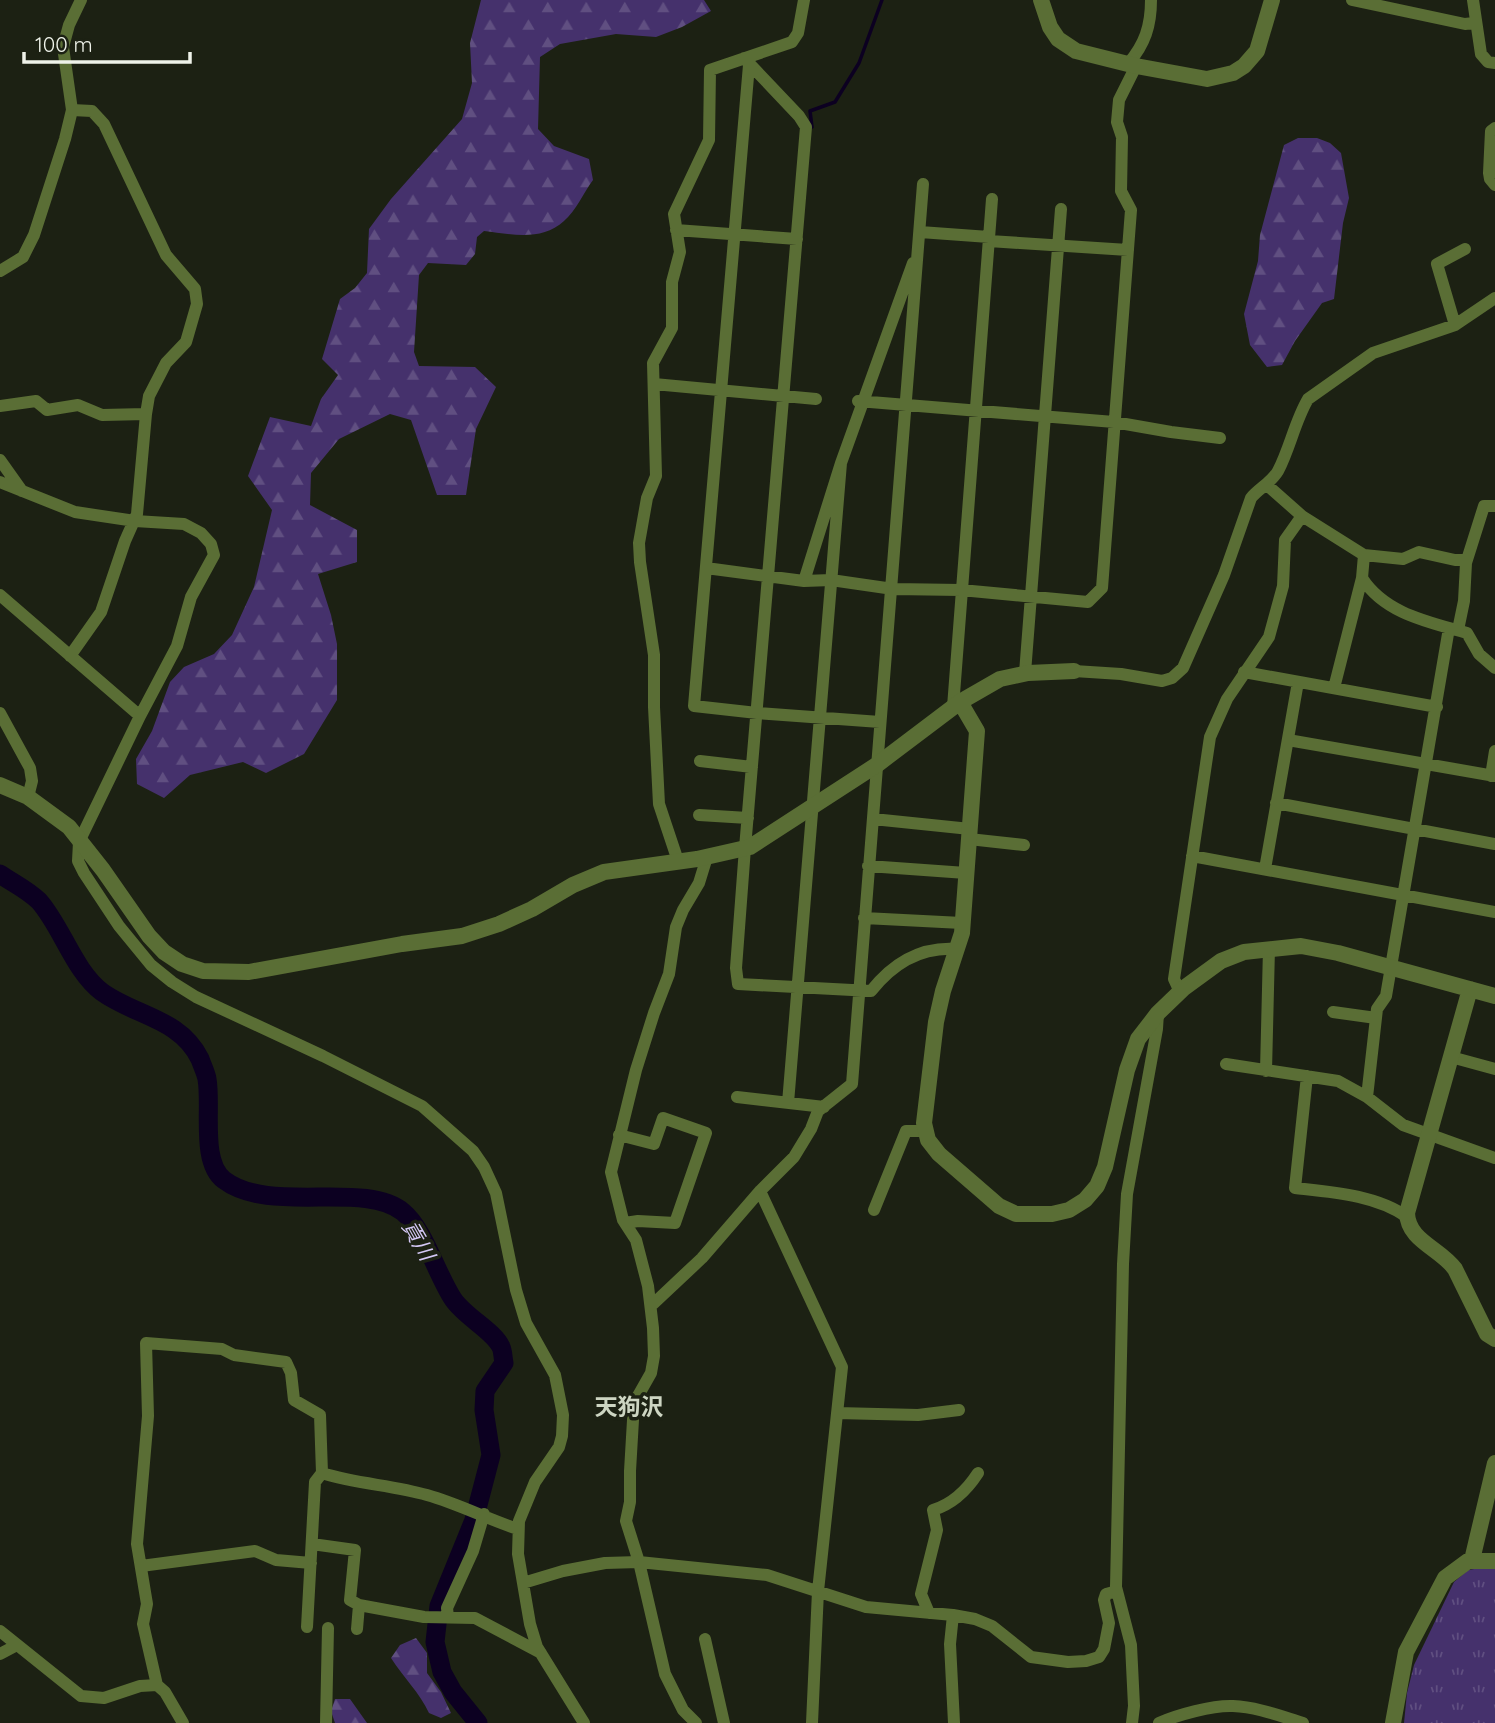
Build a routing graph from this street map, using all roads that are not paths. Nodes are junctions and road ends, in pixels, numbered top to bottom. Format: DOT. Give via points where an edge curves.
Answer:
graph roads {
  1 [pos="81,0"];
  2 [pos="804,0"];
  3 [pos="1041,0"];
  4 [pos="1151,0"];
  5 [pos="1272,0"];
  6 [pos="1352,0"];
  7 [pos="1473,0"];
  8 [pos="1475,23"];
  9 [pos="746,62"];
  10 [pos="1495,63"];
  11 [pos="1132,65"];
  12 [pos="72,110"];
  13 [pos="1495,128"];
  14 [pos="923,184"];
  15 [pos="1495,185"];
  16 [pos="992,199"];
  17 [pos="1061,208"];
  18 [pos="676,230"];
  19 [pos="920,232"];
  20 [pos="735,234"];
  21 [pos="797,239"];
  22 [pos="989,239"];
  23 [pos="1058,246"];
  24 [pos="918,249"];
  25 [pos="1465,249"];
  26 [pos="1128,250"];
  27 [pos="0,271"];
  28 [pos="1495,298"];
  29 [pos="1455,325"];
  30 [pos="654,384"];
  31 [pos="721,390"];
  32 [pos="783,396"];
  33 [pos="816,399"];
  34 [pos="861,402"];
  35 [pos="906,405"];
  36 [pos="0,406"];
  37 [pos="976,410"];
  38 [pos="146,414"];
  39 [pos="1044,416"];
  40 [pos="1114,422"];
  41 [pos="1220,438"];
  42 [pos="0,460"];
  43 [pos="841,463"];
  44 [pos="0,482"];
  45 [pos="1267,485"];
  46 [pos="23,491"];
  47 [pos="1495,506"];
  48 [pos="1302,516"];
  49 [pos="135,521"];
  50 [pos="1364,555"];
  51 [pos="1467,560"];
  52 [pos="706,568"];
  53 [pos="768,576"];
  54 [pos="1362,578"];
  55 [pos="831,580"];
  56 [pos="804,581"];
  57 [pos="893,589"];
  58 [pos="961,590"];
  59 [pos="0,595"];
  60 [pos="1030,597"];
  61 [pos="1453,629"];
  62 [pos="71,656"];
  63 [pos="1495,668"];
  64 [pos="1074,671"];
  65 [pos="1244,672"];
  66 [pos="1025,673"];
  67 [pos="1298,682"];
  68 [pos="1334,688"];
  69 [pos="957,704"];
  70 [pos="1437,707"];
  71 [pos="0,713"];
  72 [pos="757,713"];
  73 [pos="140,716"];
  74 [pos="819,718"];
  75 [pos="880,722"];
  76 [pos="1288,740"];
  77 [pos="1495,751"];
  78 [pos="700,761"];
  79 [pos="878,764"];
  80 [pos="1427,764"];
  81 [pos="752,767"];
  82 [pos="1493,776"];
  83 [pos="0,785"];
  84 [pos="28,797"];
  85 [pos="1276,803"];
  86 [pos="811,807"];
  87 [pos="699,815"];
  88 [pos="748,818"];
  89 [pos="873,819"];
  90 [pos="1415,829"];
  91 [pos="970,834"];
  92 [pos="79,842"];
  93 [pos="1495,844"];
  94 [pos="1024,845"];
  95 [pos="745,848"];
  96 [pos="1192,856"];
  97 [pos="707,857"];
  98 [pos="678,861"];
  99 [pos="868,866"];
  100 [pos="1265,869"];
  101 [pos="967,873"];
  102 [pos="1404,895"];
  103 [pos="1495,912"];
  104 [pos="864,918"];
  105 [pos="962,923"];
  106 [pos="1269,948"];
  107 [pos="958,949"];
  108 [pos="1391,967"];
  109 [pos="797,987"];
  110 [pos="1470,989"];
  111 [pos="859,991"];
  112 [pos="1180,992"];
  113 [pos="1495,996"];
  114 [pos="1333,1012"];
  115 [pos="1158,1013"];
  116 [pos="1376,1018"];
  117 [pos="1451,1057"];
  118 [pos="1226,1063"];
  119 [pos="1495,1069"];
  120 [pos="1266,1071"];
  121 [pos="1307,1076"];
  122 [pos="737,1097"];
  123 [pos="1367,1097"];
  124 [pos="788,1102"];
  125 [pos="824,1107"];
  126 [pos="925,1131"];
  127 [pos="1429,1134"];
  128 [pos="619,1135"];
  129 [pos="1495,1158"];
  130 [pos="760,1191"];
  131 [pos="874,1210"];
  132 [pos="1407,1217"];
  133 [pos="625,1223"];
  134 [pos="650,1306"];
  135 [pos="1495,1339"];
  136 [pos="959,1410"];
  137 [pos="837,1412"];
  138 [pos="1495,1463"];
  139 [pos="322,1473"];
  140 [pos="978,1474"];
  141 [pos="483,1514"];
  142 [pos="518,1529"];
  143 [pos="312,1545"];
  144 [pos="1472,1560"];
  145 [pos="1495,1561"];
  146 [pos="639,1562"];
  147 [pos="311,1563"];
  148 [pos="141,1566"];
  149 [pos="523,1583"];
  150 [pos="818,1591"];
  151 [pos="1117,1591"];
  152 [pos="359,1605"];
  153 [pos="929,1613"];
  154 [pos="953,1615"];
  155 [pos="446,1617"];
  156 [pos="307,1627"];
  157 [pos="328,1628"];
  158 [pos="357,1629"];
  159 [pos="0,1631"];
  160 [pos="705,1639"];
  161 [pos="17,1645"];
  162 [pos="0,1654"];
  163 [pos="541,1654"];
  164 [pos="158,1685"];
  165 [pos="178,1721"];
  166 [pos="326,1723"];
  167 [pos="584,1723"];
  168 [pos="696,1723"];
  169 [pos="724,1723"];
  170 [pos="812,1723"];
  171 [pos="954,1723"];
  172 [pos="1132,1723"];
  173 [pos="1160,1723"];
  174 [pos="1303,1723"];
  175 [pos="1392,1723"];
  1 -- 12 [label="street" via="63,47"];
  2 -- 9 [label="street" via="792,42"];
  3 -- 11 [label="street" via="1058,39 1076,51"];
  4 -- 11 [label="street" via="1151,21"];
  5 -- 11 [label="street" via="1257,51 1233,73 1207,79"];
  6 -- 8 [label="street"];
  7 -- 8 [label="street"];
  8 -- 10 [label="street" via="1481,54"];
  9 -- 18 [label="street" via="710,71 709,140 678,201"];
  9 -- 20 [label="street"];
  9 -- 21 [label="street" via="806,127"];
  11 -- 26 [label="street" via="1119,100 1117,122 1122,137 1121,191 1131,210"];
  12 -- 27 [label="street" via="34,235 23,257"];
  12 -- 38 [label="street" via="92,111 104,124 166,255 196,292 186,342 166,363 149,396"];
  13 -- 15 [label="street" via="1491,131 1489,173"];
  14 -- 19 [label="street"];
  16 -- 22 [label="street"];
  17 -- 23 [label="street"];
  18 -- 20 [label="street"];
  18 -- 30 [label="street" via="680,253 672,282 672,328 653,363"];
  19 -- 22 [label="street"];
  19 -- 24 [label="street"];
  20 -- 21 [label="street"];
  20 -- 31 [label="street"];
  21 -- 32 [label="street"];
  22 -- 23 [label="street"];
  22 -- 37 [label="street"];
  23 -- 26 [label="street"];
  23 -- 39 [label="street"];
  24 -- 34 [label="street"];
  24 -- 35 [label="street"];
  25 -- 29 [label="street" via="1437,264"];
  26 -- 40 [label="street"];
  28 -- 29 [label="street"];
  29 -- 45 [label="street" via="1373,353 1308,399"];
  30 -- 31 [label="street"];
  30 -- 98 [label="street" via="656,476 639,543 654,655 659,804"];
  31 -- 32 [label="street"];
  31 -- 52 [label="street"];
  32 -- 33 [label="street"];
  32 -- 53 [label="street"];
  34 -- 35 [label="street"];
  34 -- 43 [label="street"];
  35 -- 37 [label="street"];
  35 -- 57 [label="street"];
  36 -- 38 [label="street" via="36,401 47,410 78,405 102,415"];
  37 -- 39 [label="street"];
  37 -- 58 [label="street"];
  38 -- 49 [label="street"];
  39 -- 40 [label="street"];
  39 -- 60 [label="street"];
  40 -- 41 [label="street"];
  40 -- 60 [label="street" via="1102,587 1087,602"];
  42 -- 46 [label="street"];
  43 -- 55 [label="street"];
  43 -- 56 [label="street"];
  44 -- 46 [label="street"];
  45 -- 48 [label="street"];
  45 -- 64 [label="street" via="1251,498 1224,575 1183,668 1162,681"];
  46 -- 49 [label="street" via="75,512"];
  47 -- 51 [label="street" via="1484,506"];
  48 -- 50 [label="street"];
  48 -- 65 [label="street" via="1285,540 1283,586 1269,637"];
  49 -- 62 [label="street" via="101,612"];
  49 -- 73 [label="street" via="184,524 201,533 214,555 191,597 177,646"];
  50 -- 51 [label="street" via="1403,559 1419,552"];
  50 -- 54 [label="street"];
  51 -- 61 [label="street" via="1464,601"];
  52 -- 53 [label="street"];
  52 -- 72 [label="street" via="694,706"];
  53 -- 56 [label="street"];
  53 -- 72 [label="street"];
  54 -- 61 [label="street" via="1374,594 1399,611"];
  54 -- 68 [label="street"];
  55 -- 56 [label="street"];
  55 -- 57 [label="street"];
  55 -- 74 [label="street"];
  57 -- 58 [label="street"];
  57 -- 75 [label="street"];
  58 -- 60 [label="street"];
  58 -- 69 [label="street"];
  59 -- 62 [label="street"];
  60 -- 66 [label="street"];
  61 -- 63 [label="street" via="1467,633 1479,654"];
  61 -- 70 [label="street"];
  62 -- 73 [label="street"];
  64 -- 66 [label="street"];
  65 -- 67 [label="street"];
  65 -- 96 [label="street" via="1210,737"];
  66 -- 69 [label="street" via="1000,679"];
  67 -- 68 [label="street"];
  67 -- 76 [label="street"];
  68 -- 70 [label="street"];
  69 -- 79 [label="street"];
  69 -- 91 [label="street" via="977,731"];
  70 -- 80 [label="street"];
  71 -- 84 [label="street" via="30,768"];
  72 -- 74 [label="street"];
  72 -- 81 [label="street"];
  73 -- 92 [label="street"];
  74 -- 75 [label="street"];
  74 -- 86 [label="street"];
  75 -- 79 [label="street"];
  76 -- 80 [label="street"];
  76 -- 85 [label="street"];
  77 -- 82 [label="street"];
  78 -- 81 [label="street"];
  79 -- 86 [label="street"];
  79 -- 89 [label="street"];
  80 -- 82 [label="street"];
  80 -- 90 [label="street"];
  81 -- 88 [label="street"];
  83 -- 84 [label="street"];
  84 -- 92 [label="street" via="69,827"];
  85 -- 90 [label="street"];
  85 -- 100 [label="street"];
  86 -- 95 [label="street"];
  86 -- 109 [label="street"];
  87 -- 88 [label="street"];
  88 -- 95 [label="street"];
  89 -- 91 [label="street"];
  89 -- 99 [label="street"];
  90 -- 93 [label="street"];
  90 -- 102 [label="street"];
  91 -- 94 [label="street"];
  91 -- 101 [label="street"];
  92 -- 98 [label="street" via="164,952 182,964 224,973 462,936 499,924 604,872"];
  92 -- 142 [label="street" via="78,861 119,926 151,965 172,982 422,1106 473,1151 484,1167 496,1194 526,1323 555,1375 563,1415 559,1447 526,1500"];
  95 -- 97 [label="street"];
  95 -- 109 [label="street" via="738,984"];
  96 -- 100 [label="street"];
  96 -- 112 [label="street" via="1174,979"];
  97 -- 98 [label="street"];
  97 -- 128 [label="street" via="676,927 669,974"];
  99 -- 101 [label="street"];
  99 -- 104 [label="street"];
  100 -- 102 [label="street"];
  101 -- 105 [label="street"];
  102 -- 103 [label="street"];
  102 -- 108 [label="street"];
  104 -- 105 [label="street"];
  104 -- 111 [label="street"];
  105 -- 107 [label="street"];
  106 -- 108 [label="street" via="1301,946"];
  106 -- 112 [label="street" via="1221,961"];
  106 -- 120 [label="street"];
  107 -- 111 [label="street" via="919,953 871,991"];
  107 -- 126 [label="street" via="936,1021"];
  108 -- 110 [label="street"];
  108 -- 116 [label="street"];
  109 -- 111 [label="street"];
  109 -- 124 [label="street"];
  110 -- 113 [label="street"];
  110 -- 117 [label="street"];
  111 -- 125 [label="street" via="852,1084"];
  112 -- 115 [label="street"];
  114 -- 116 [label="street"];
  115 -- 126 [label="street" via="1132,1053 1097,1186 1069,1210 1016,1214 999,1206 939,1154"];
  115 -- 151 [label="street" via="1127,1205"];
  116 -- 123 [label="street"];
  117 -- 119 [label="street"];
  117 -- 127 [label="street"];
  118 -- 120 [label="street"];
  120 -- 121 [label="street"];
  121 -- 123 [label="street" via="1338,1081"];
  121 -- 132 [label="street" via="1295,1188 1374,1202"];
  122 -- 124 [label="street"];
  123 -- 127 [label="street" via="1403,1125"];
  124 -- 125 [label="street"];
  125 -- 130 [label="street" via="794,1157"];
  126 -- 131 [label="street" via="906,1131"];
  127 -- 129 [label="street"];
  127 -- 132 [label="street"];
  128 -- 133 [label="street" via="611,1172"];
  128 -- 133 [label="street" via="654,1144 663,1118 706,1133 675,1223"];
  130 -- 134 [label="street" via="702,1258"];
  130 -- 137 [label="street" via="842,1367"];
  132 -- 135 [label="street" via="1412,1232 1450,1262 1487,1334"];
  133 -- 134 [label="street" via="636,1240"];
  134 -- 146 [label="street" via="654,1356 651,1373 634,1403 626,1521"];
  136 -- 137 [label="street" via="918,1415"];
  137 -- 150 [label="street"];
  138 -- 144 [label="street"];
  139 -- 141 [label="street" via="424,1494"];
  139 -- 143 [label="street" via="315,1482"];
  139 -- 148 [label="street" via="320,1415 294,1400 286,1362 222,1349 146,1343 148,1416 137,1545"];
  140 -- 153 [label="street" via="967,1490 933,1510 937,1530 921,1594"];
  141 -- 142 [label="street"];
  141 -- 155 [label="street"];
  142 -- 149 [label="street"];
  143 -- 147 [label="street"];
  143 -- 152 [label="street" via="355,1550 350,1600"];
  144 -- 145 [label="street"];
  144 -- 175 [label="street" via="1445,1578 1416,1631 1403,1665"];
  146 -- 149 [label="street" via="605,1563"];
  146 -- 150 [label="street" via="767,1575"];
  146 -- 168 [label="street" via="664,1674 683,1710"];
  147 -- 148 [label="street" via="276,1560 255,1551"];
  147 -- 156 [label="street"];
  148 -- 164 [label="street" via="147,1604 143,1624"];
  149 -- 163 [label="street"];
  150 -- 153 [label="street" via="866,1607"];
  150 -- 170 [label="street"];
  151 -- 154 [label="street" via="1106,1594 1104,1600 1108,1623 1104,1649 1099,1657 1086,1661 1031,1657 992,1626"];
  151 -- 172 [label="street" via="1131,1645"];
  152 -- 155 [label="street"];
  152 -- 158 [label="street"];
  153 -- 154 [label="street"];
  154 -- 171 [label="street"];
  155 -- 163 [label="street" via="475,1618"];
  157 -- 166 [label="street"];
  159 -- 161 [label="street"];
  160 -- 169 [label="street"];
  161 -- 162 [label="street"];
  161 -- 164 [label="street" via="81,1696 104,1698"];
  163 -- 167 [label="street"];
  164 -- 165 [label="street"];
  173 -- 174 [label="street" via="1181,1714 1232,1706"];
}
